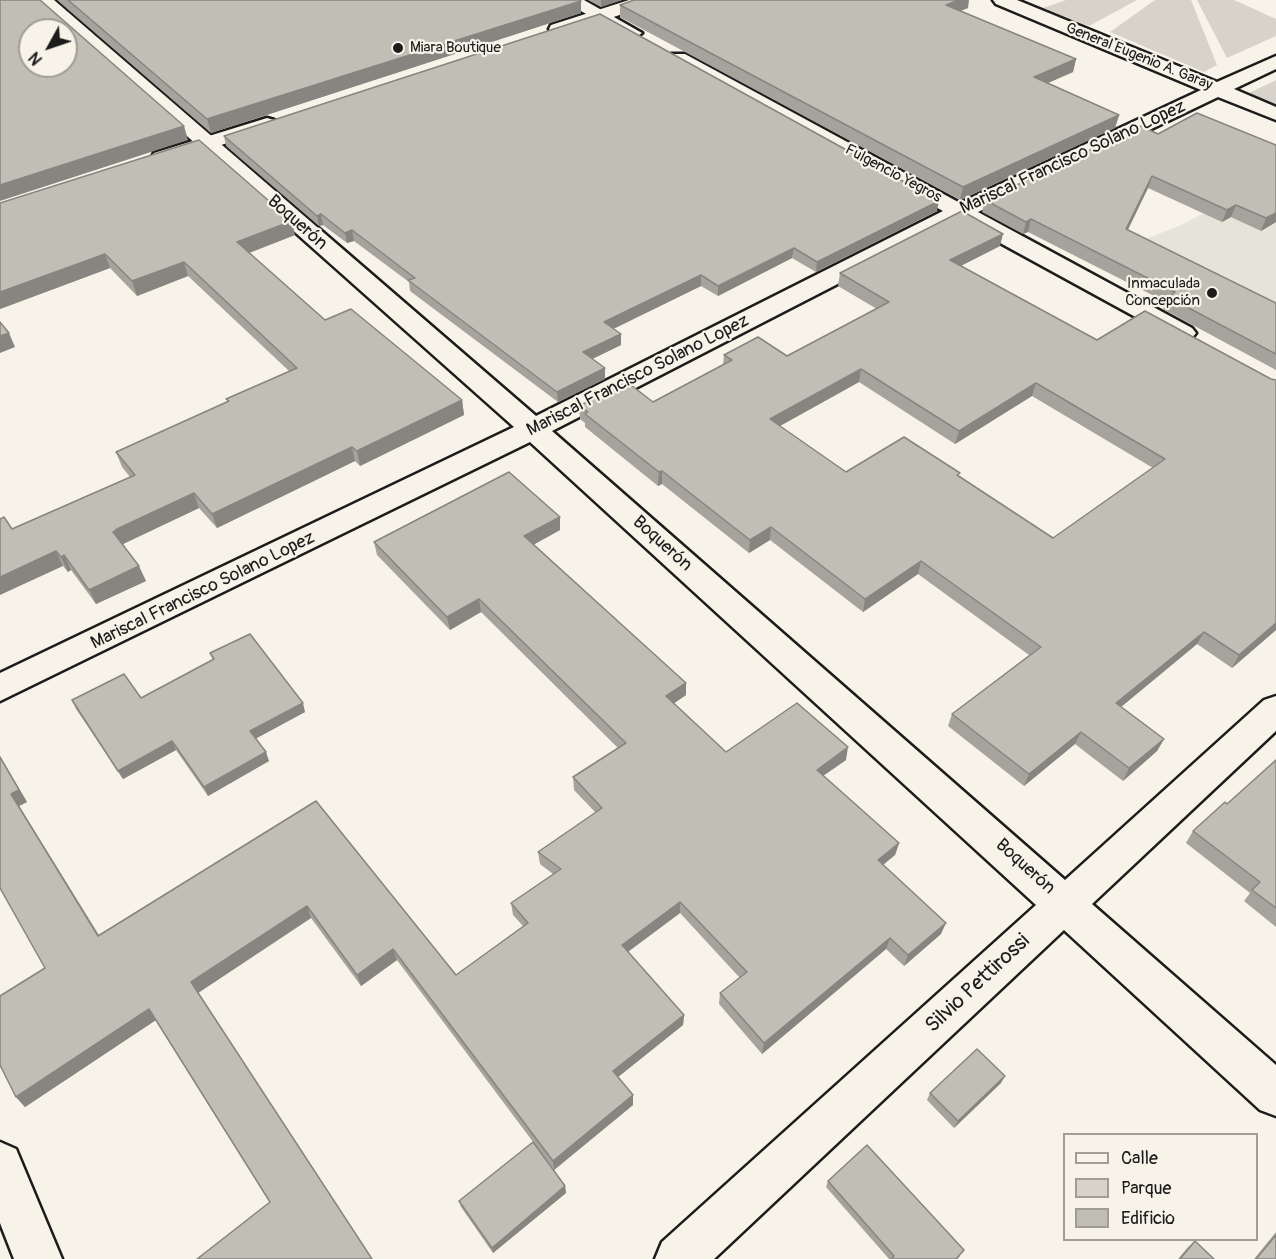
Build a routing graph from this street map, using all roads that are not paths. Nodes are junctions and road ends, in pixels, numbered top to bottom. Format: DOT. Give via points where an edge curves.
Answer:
graph roads {
  1 [pos="43,0"];
  2 [pos="571,0"];
  3 [pos="647,0"];
  4 [pos="1002,0"];
  5 [pos="599,15"];
  6 [pos="543,34"];
  7 [pos="1276,62"];
  8 [pos="1218,89"];
  9 [pos="1276,114"];
  10 [pos="285,118"];
  11 [pos="207,144"];
  12 [pos="141,165"];
  13 [pos="961,211"];
  14 [pos="1203,344"];
  15 [pos="533,429"];
  16 [pos="0,688"];
  17 [pos="1276,710"];
  18 [pos="1066,903"];
  19 [pos="1276,1094"];
  20 [pos="0,1165"];
  21 [pos="38,1259"];
  22 [pos="679,1259"];
  1 -- 11 [label="main road, Boquerón"];
  2 -- 5 [label="main road, Fulgencio Yegros"];
  3 -- 5 [label="main road"];
  4 -- 8 [label="main road, General Eugenio A. Garay"];
  5 -- 6 [label="main road"];
  5 -- 13 [label="main road, Fulgencio Yegros"];
  7 -- 8 [label="main road, Mariscal Francisco Solano Lopez"];
  8 -- 9 [label="main road, General Eugenio A. Garay"];
  8 -- 13 [label="main road, Mariscal Francisco Solano Lopez"];
  10 -- 11 [label="main road"];
  11 -- 12 [label="main road"];
  11 -- 15 [label="main road, Boquerón"];
  13 -- 14 [label="main road, Fulgencio Yegros"];
  13 -- 15 [label="main road, Mariscal Francisco Solano Lopez"];
  15 -- 16 [label="main road, Mariscal Francisco Solano Lopez"];
  15 -- 18 [label="main road, Boquerón"];
  17 -- 18 [label="main road, Silvio Pettirossi"];
  18 -- 19 [label="main road, Boquerón"];
  18 -- 22 [label="main road, Silvio Pettirossi"];
  20 -- 21 [label="main road"];
}
